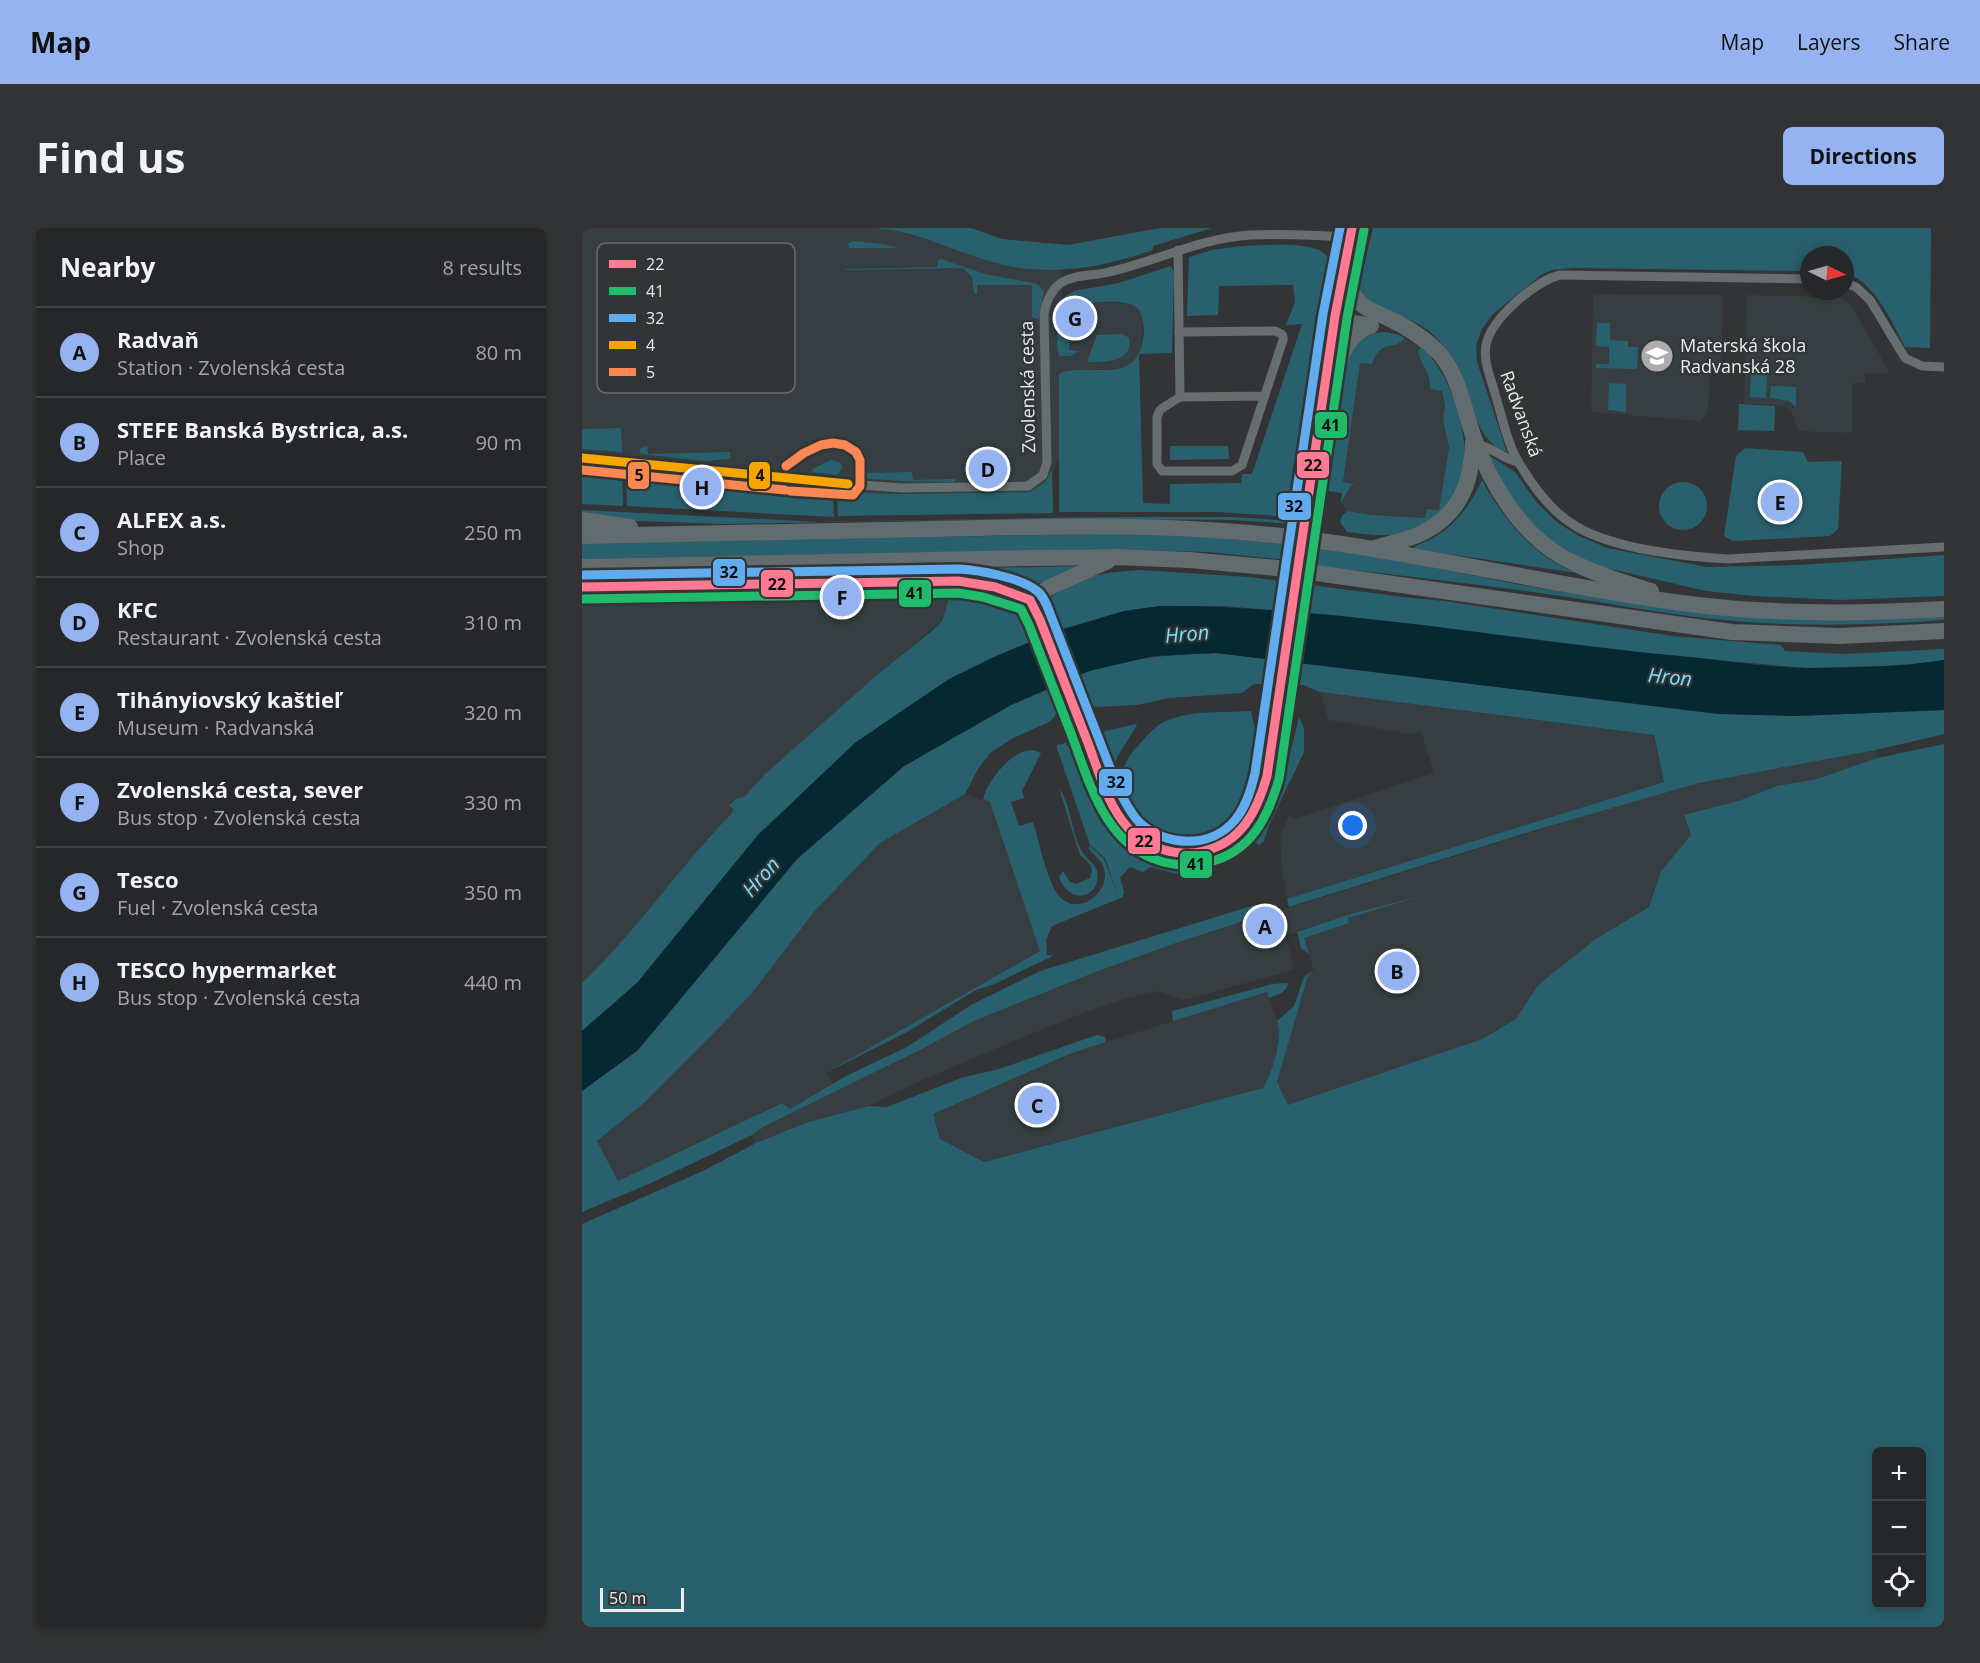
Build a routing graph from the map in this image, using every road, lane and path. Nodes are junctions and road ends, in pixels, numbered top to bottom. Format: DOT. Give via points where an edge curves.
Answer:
graph roads {
  1 [pos="1352,232"];
  2 [pos="1178,250"];
  3 [pos="1344,271"];
  4 [pos="1800,279"];
  5 [pos="1854,286"];
  6 [pos="1335,316"];
  7 [pos="1371,319"];
  8 [pos="1179,332"];
  9 [pos="1944,367"];
  10 [pos="1325,381"];
  11 [pos="1265,396"];
  12 [pos="1180,397"];
  13 [pos="1475,439"];
  14 [pos="582,458"];
  15 [pos="1518,462"];
  16 [pos="582,520"];
  17 [pos="644,534"];
  18 [pos="582,536"];
  19 [pos="1944,547"];
  20 [pos="1371,549"];
  21 [pos="1117,557"];
  22 [pos="582,567"];
  23 [pos="582,587"];
  24 [pos="1030,600"];
  25 [pos="1692,605"];
  26 [pos="1944,609"];
  27 [pos="1944,631"];
  1 -- 2 [label="street, Zvolenská cesta" via="1251,235"];
  1 -- 3 [label="main road, Zvolenská cesta"];
  2 -- 8 [label="street"];
  2 -- 14 [label="street, Zvolenská cesta" via="1110,272 1068,280 1052,292 1044,314 1047,462 1043,475 1028,486 902,488"];
  3 -- 6 [label="main road, Zvolenská cesta"];
  3 -- 7 [label="highway" via="1349,288"];
  4 -- 15 [label="street, Radvanská" via="1560,275 1542,283 1494,326 1486,347 1488,368"];
  5 -- 9 [label="street" via="1870,300 1905,358 1922,366"];
  6 -- 7 [label="highway" via="1347,322"];
  6 -- 10 [label="main road, Zvolenská cesta"];
  7 -- 10 [label="highway" via="1350,340 1335,372"];
  7 -- 13 [label="highway" via="1400,325 1426,340 1441,356 1452,372"];
  8 -- 11 [label="street" via="1282,334"];
  8 -- 12 [label="street"];
  10 -- 24 [label="main road, Zvolenská cesta, bridge" via="1270,761 1257,806 1238,835 1209,850 1193,853 1161,849 1138,837 1120,817 1108,796"];
  11 -- 12 [label="street"];
  11 -- 12 [label="street" via="1242,465 1236,470 1167,472 1156,464 1158,413"];
  13 -- 15 [label="street"];
  13 -- 20 [label="highway" via="1467,485 1449,513 1424,532"];
  13 -- 25 [label="highway" via="1494,485 1539,541 1573,563"];
  15 -- 19 [label="street, Radvanská" via="1546,502 1576,526 1637,547 1728,559"];
  16 -- 17 [label="highway" via="632,527"];
  17 -- 18 [label="highway"];
  17 -- 20 [label="highway" via="1120,527 1246,533"];
  20 -- 25 [label="highway"];
  21 -- 22 [label="highway"];
  21 -- 24 [label="highway"];
  21 -- 27 [label="highway" via="1288,569 1732,632 1840,636"];
  23 -- 24 [label="main road" via="964,581 998,587"];
  25 -- 26 [label="highway" via="1839,613"];
}
